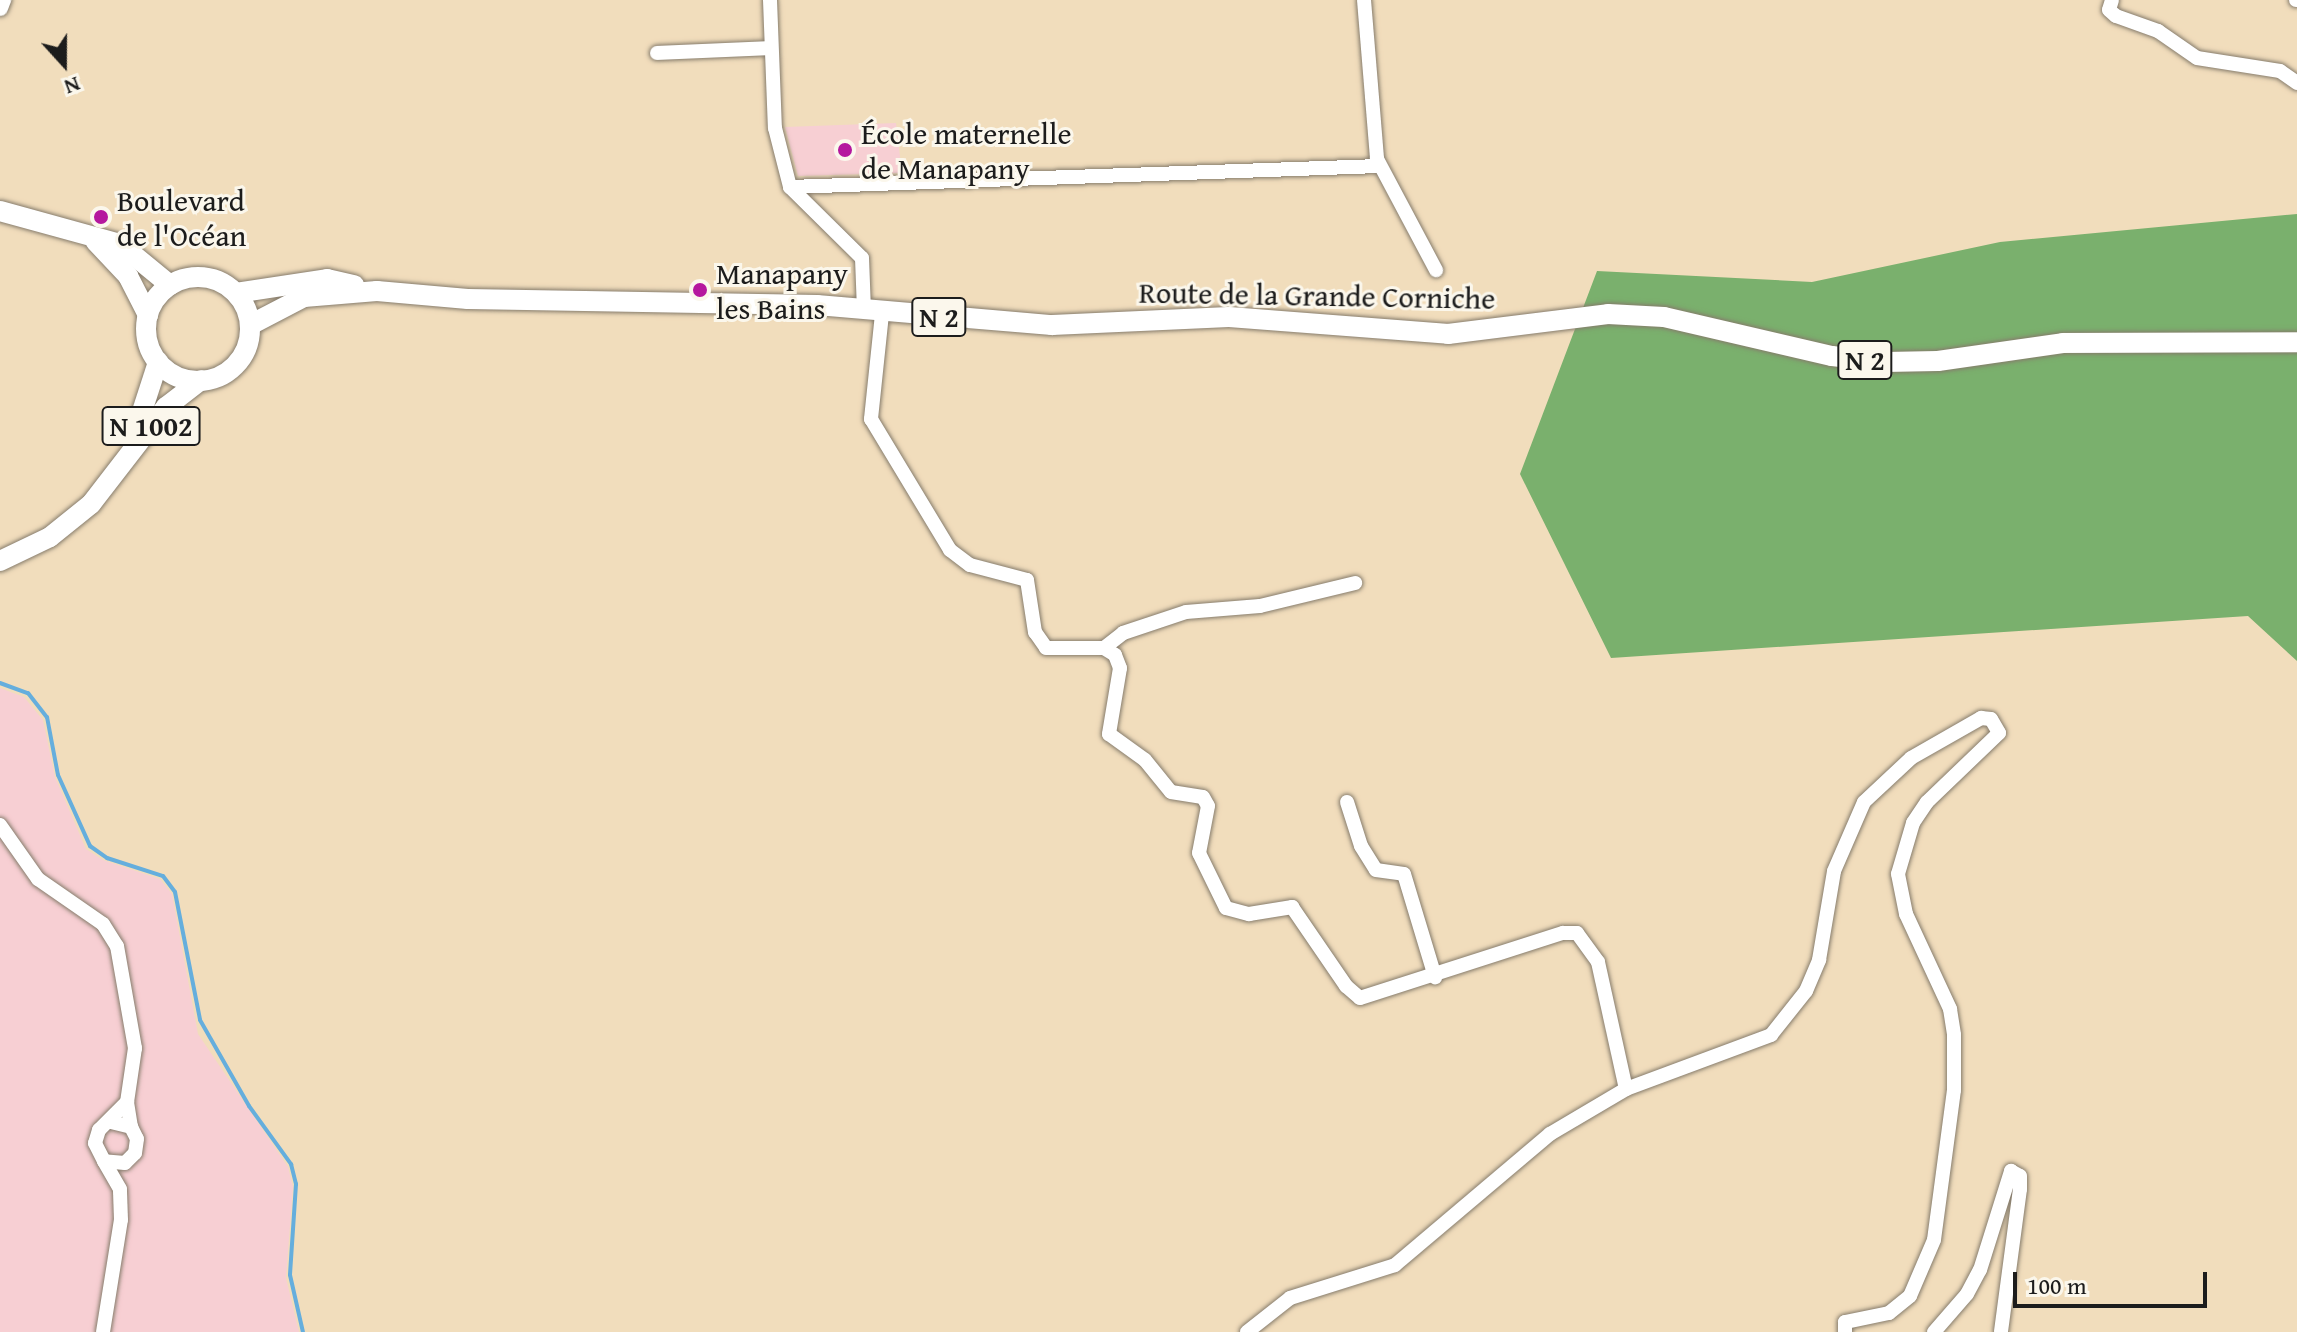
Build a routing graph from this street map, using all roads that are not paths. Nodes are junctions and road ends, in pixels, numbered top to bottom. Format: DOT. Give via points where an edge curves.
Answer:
graph roads {
  1 [pos="3,0"];
  2 [pos="770,0"];
  3 [pos="1364,0"];
  4 [pos="2112,0"];
  5 [pos="0,8"];
  6 [pos="771,48"];
  7 [pos="657,53"];
  8 [pos="2297,83"];
  9 [pos="1380,166"];
  10 [pos="790,187"];
  11 [pos="0,211"];
  12 [pos="80,230"];
  13 [pos="1436,270"];
  14 [pos="170,285"];
  15 [pos="377,291"];
  16 [pos="236,293"];
  17 [pos="873,312"];
  18 [pos="148,315"];
  19 [pos="250,325"];
  20 [pos="2297,342"];
  21 [pos="158,362"];
  22 [pos="201,380"];
  23 [pos="110,482"];
  24 [pos="0,561"];
  25 [pos="1355,583"];
  26 [pos="1104,648"];
  27 [pos="1347,802"];
  28 [pos="0,825"];
  29 [pos="1435,977"];
  30 [pos="1626,1089"];
  31 [pos="127,1102"];
  32 [pos="111,1122"];
  33 [pos="131,1127"];
  34 [pos="131,1159"];
  35 [pos="104,1161"];
  36 [pos="120,1189"];
  37 [pos="103,1332"];
  38 [pos="1247,1332"];
  39 [pos="1845,1332"];
  40 [pos="1934,1332"];
  41 [pos="2001,1332"];
  1 -- 5 [label="street"];
  2 -- 6 [label="street"];
  3 -- 9 [label="street"];
  4 -- 8 [label="street" via="2109,10 2116,16 2158,31 2197,58 2280,71"];
  6 -- 7 [label="street"];
  6 -- 10 [label="street" via="775,128"];
  9 -- 10 [label="street"];
  9 -- 13 [label="street"];
  10 -- 17 [label="street" via="862,258"];
  11 -- 12 [label="main road"];
  12 -- 14 [label="main road" via="120,244"];
  12 -- 18 [label="main road" via="110,252"];
  14 -- 16 [label="main road" via="205,277"];
  14 -- 18 [label="main road"];
  15 -- 16 [label="main road, Route de la Grande Corniche / N 2" via="327,279"];
  15 -- 17 [label="main road, Route de la Grande Corniche / N 2" via="468,299 817,305"];
  15 -- 19 [label="main road, Route de la Grande Corniche / N 2" via="304,297"];
  16 -- 19 [label="main road"];
  17 -- 20 [label="main road, Route de la Grande Corniche / N 2" via="1052,325 1229,317 1448,334 1608,314 1664,317 1832,356 1885,362 1938,361 2063,343"];
  17 -- 26 [label="street" via="871,419 950,550 970,565 1027,580 1035,632 1046,648"];
  18 -- 21 [label="main road" via="147,338"];
  19 -- 22 [label="main road" via="240,358 223,374"];
  21 -- 22 [label="main road" via="177,376"];
  21 -- 23 [label="main road, N 1002" via="153,391"];
  22 -- 23 [label="main road, N 1002" via="166,407"];
  23 -- 24 [label="main road, N 1002" via="74,520"];
  25 -- 26 [label="street" via="1260,606 1186,612 1123,633"];
  26 -- 29 [label="street" via="1120,668 1109,734 1145,760 1171,792 1203,797 1208,806 1199,853 1226,908 1249,914 1292,907 1346,986 1360,998"];
  27 -- 29 [label="street" via="1361,846 1376,870 1404,874"];
  28 -- 31 [label="street" via="38,879 103,924 117,946 135,1048"];
  29 -- 30 [label="street" via="1563,933 1577,933 1598,962"];
  30 -- 38 [label="street" via="1550,1134 1395,1265 1290,1298"];
  30 -- 39 [label="street" via="1771,1035 1806,991 1819,960 1834,871 1864,802 1911,758 1981,718 1991,719 1999,733 1927,802 1913,823 1898,874 1906,914 1950,1009 1954,1035 1954,1090 1934,1240 1910,1296 1889,1313 1845,1322"];
  31 -- 32 [label="street"];
  31 -- 33 [label="street"];
  32 -- 33 [label="street"];
  32 -- 35 [label="street" via="96,1136 96,1150"];
  33 -- 34 [label="street" via="138,1146"];
  34 -- 35 [label="street" via="118,1164"];
  34 -- 36 [label="street"];
  35 -- 36 [label="street"];
  36 -- 37 [label="street" via="121,1220"];
  40 -- 41 [label="street" via="1980,1270 2011,1171 2020,1176 2020,1189"];
}
